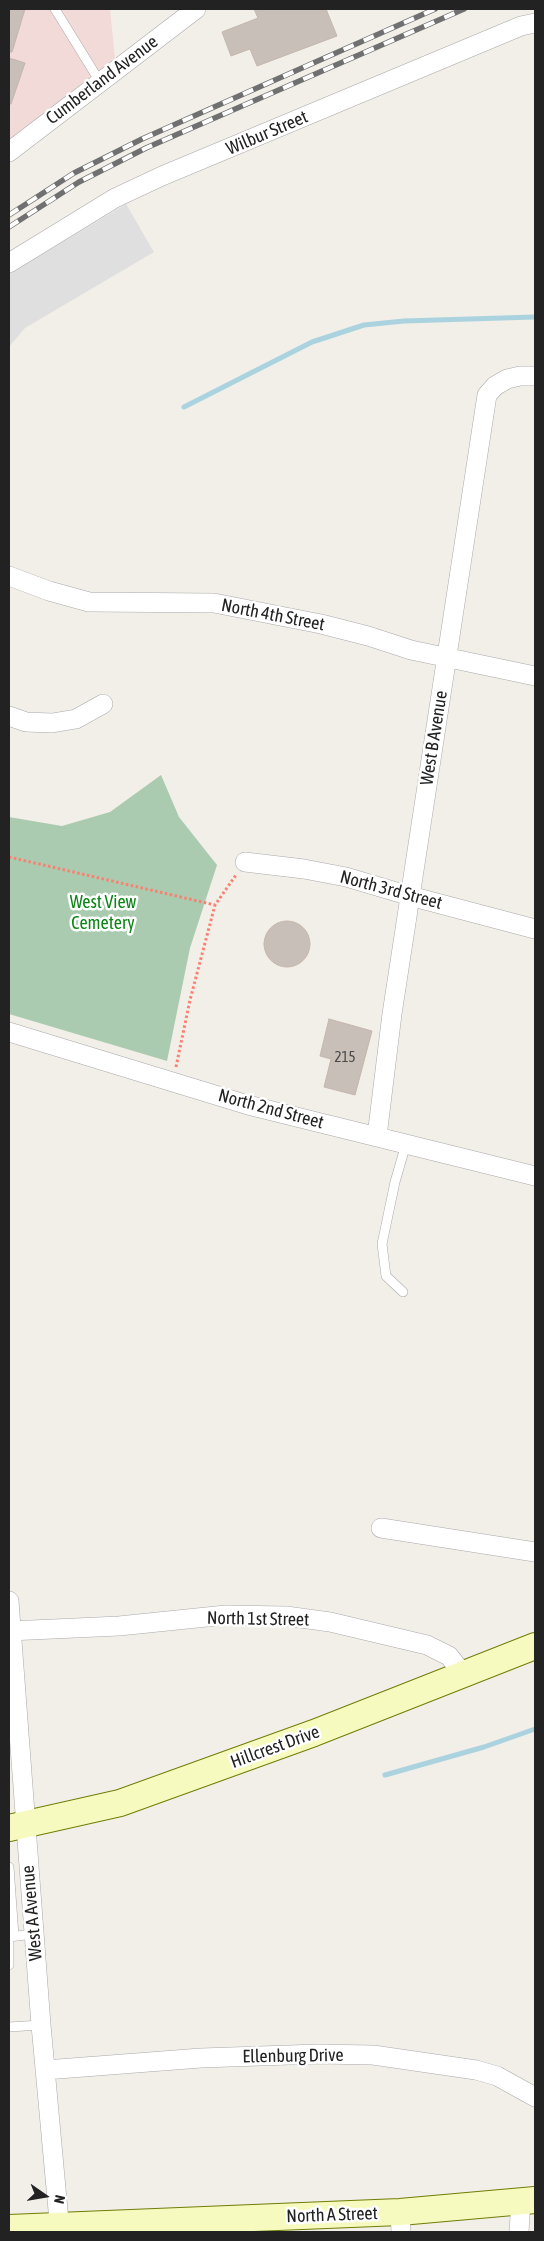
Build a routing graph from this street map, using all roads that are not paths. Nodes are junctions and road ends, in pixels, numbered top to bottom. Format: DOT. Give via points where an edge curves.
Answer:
graph roads {
  1 [pos="54,9"];
  2 [pos="196,9"];
  3 [pos="535,23"];
  4 [pos="100,82"];
  5 [pos="9,152"];
  6 [pos="9,263"];
  7 [pos="535,376"];
  8 [pos="9,576"];
  9 [pos="446,657"];
  10 [pos="535,676"];
  11 [pos="104,704"];
  12 [pos="9,716"];
  13 [pos="245,862"];
  14 [pos="410,896"];
  15 [pos="535,929"];
  16 [pos="9,1032"];
  17 [pos="377,1136"];
  18 [pos="406,1144"];
  19 [pos="535,1176"];
  20 [pos="403,1292"];
  21 [pos="380,1528"];
  22 [pos="535,1552"];
  23 [pos="9,1601"];
  24 [pos="10,1631"];
  25 [pos="535,1646"];
  26 [pos="463,1674"];
  27 [pos="17,1827"];
  28 [pos="28,1864"];
  29 [pos="9,1867"];
  30 [pos="33,1934"];
  31 [pos="14,1936"];
  32 [pos="9,1965"];
  33 [pos="41,2025"];
  34 [pos="9,2027"];
  35 [pos="45,2070"];
  36 [pos="535,2097"];
  37 [pos="528,2200"];
  38 [pos="400,2222"];
  39 [pos="187,2226"];
  40 [pos="9,2228"];
  41 [pos="60,2229"];
  42 [pos="519,2232"];
  1 -- 4 [label="lane"];
  2 -- 4 [label="street, Cumberland Avenue"];
  3 -- 6 [label="street, Wilbur Street" via="521,26 162,176 116,198"];
  4 -- 5 [label="street, Cumberland Avenue"];
  7 -- 9 [label="street, West B Avenue" via="507,379 487,395"];
  8 -- 9 [label="street, North 4th Street" via="89,602 214,604 321,624"];
  9 -- 10 [label="street, North 4th Street"];
  9 -- 14 [label="street, West B Avenue"];
  11 -- 12 [label="street" via="76,719 52,723 26,722"];
  13 -- 14 [label="street, North 3rd Street" via="346,877"];
  14 -- 15 [label="street, North 3rd Street"];
  14 -- 17 [label="street, West B Avenue"];
  16 -- 17 [label="street, North 2nd Street" via="248,1104"];
  17 -- 18 [label="street, North 2nd Street"];
  18 -- 19 [label="street, North 2nd Street"];
  18 -- 20 [label="lane" via="382,1244 386,1276"];
  21 -- 22 [label="street"];
  23 -- 24 [label="street, West A Avenue"];
  24 -- 26 [label="street, North 1st Street" via="119,1626 226,1615 286,1616 339,1624 427,1645 449,1656"];
  24 -- 27 [label="street, West A Avenue"];
  25 -- 26 [label="street, Hillcrest Drive"];
  26 -- 27 [label="street, Hillcrest Drive" via="314,1733 120,1803"];
  27 -- 28 [label="street, West A Avenue"];
  28 -- 29 [label="lane"];
  28 -- 30 [label="street, West A Avenue"];
  29 -- 31 [label="lane"];
  30 -- 31 [label="lane"];
  30 -- 33 [label="street, West A Avenue"];
  31 -- 32 [label="lane" via="9,1937"];
  33 -- 34 [label="lane"];
  33 -- 35 [label="street, West A Avenue"];
  35 -- 36 [label="street, Ellenburg Drive" via="201,2058 373,2055 476,2070 497,2076"];
  35 -- 41 [label="street, West A Avenue"];
  37 -- 38 [label="street, North A Street"];
  37 -- 42 [label="street"];
  38 -- 39 [label="street, North A Street"];
  39 -- 41 [label="street, North A Street"];
  40 -- 41 [label="street, North A Street"];
}
